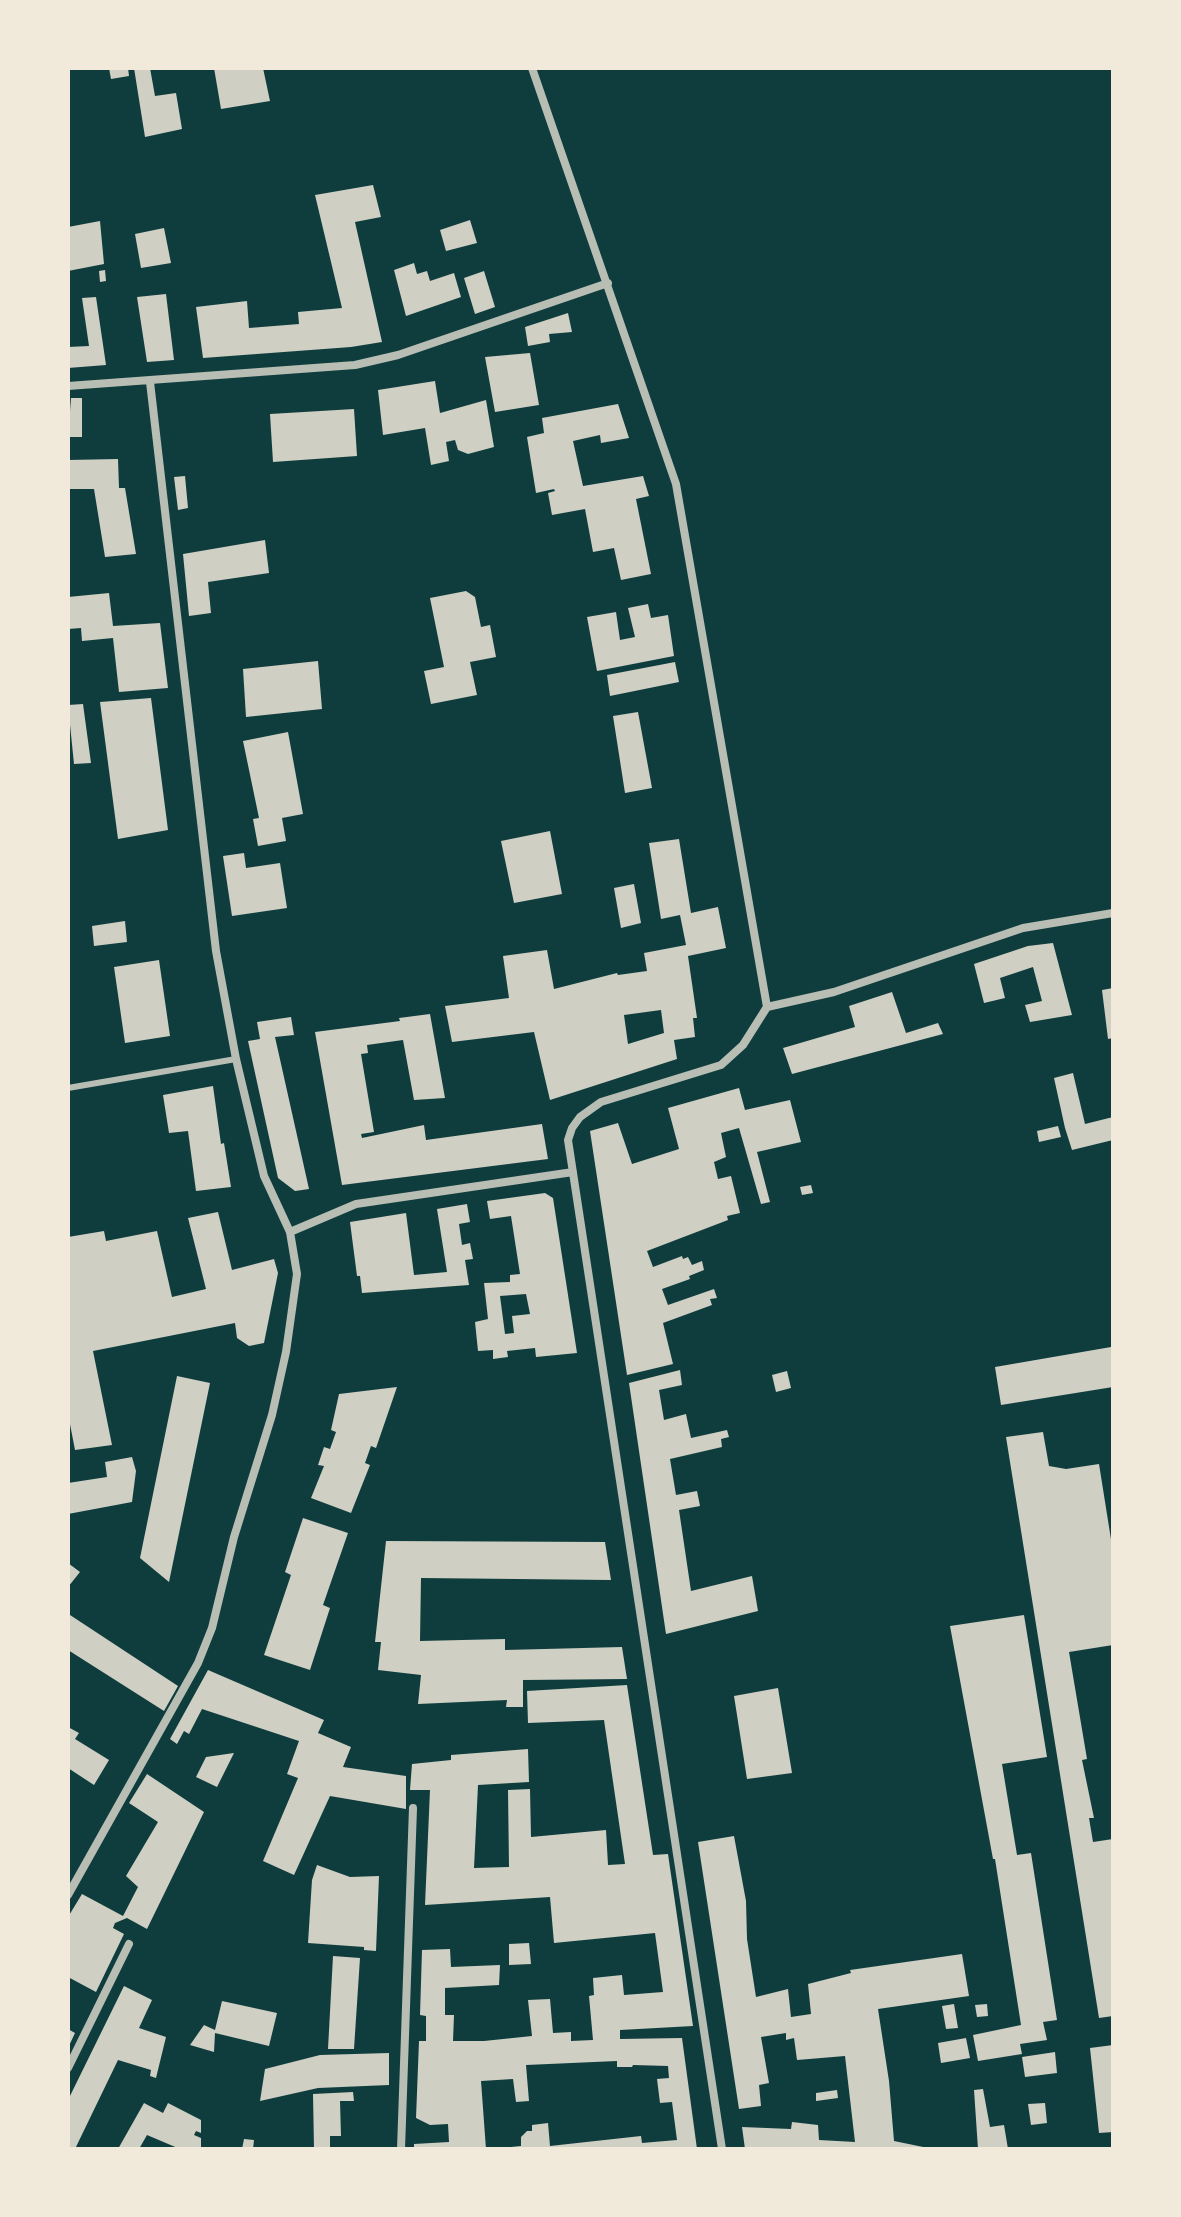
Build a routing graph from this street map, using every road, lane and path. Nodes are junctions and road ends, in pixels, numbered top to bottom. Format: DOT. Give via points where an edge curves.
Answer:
graph roads {
  1 [pos="532,68"];
  2 [pos="608,283"];
  3 [pos="150,382"];
  4 [pos="68,386"];
  5 [pos="1113,913"];
  6 [pos="767,1007"];
  7 [pos="236,1059"];
  8 [pos="68,1088"];
  9 [pos="573,1172"];
  10 [pos="290,1232"];
  11 [pos="413,1808"];
  12 [pos="68,1895"];
  13 [pos="129,1944"];
  14 [pos="68,2068"];
  15 [pos="401,2149"];
  16 [pos="722,2149"];
  1 -- 2 [label="street"];
  2 -- 3 [label="street" via="355,365"];
  2 -- 6 [label="street" via="679,497"];
  3 -- 4 [label="street"];
  3 -- 7 [label="street" via="211,918"];
  5 -- 6 [label="street" via="1023,928 834,992"];
  6 -- 9 [label="street" via="743,1045 721,1065 601,1102 580,1117 568,1140"];
  7 -- 8 [label="lane"];
  7 -- 10 [label="street" via="264,1176"];
  9 -- 10 [label="street" via="356,1204"];
  9 -- 16 [label="street"];
  10 -- 12 [label="street" via="297,1274 286,1352 212,1628 193,1673"];
  11 -- 15 [label="street"];
  13 -- 14 [label="street"];
}
